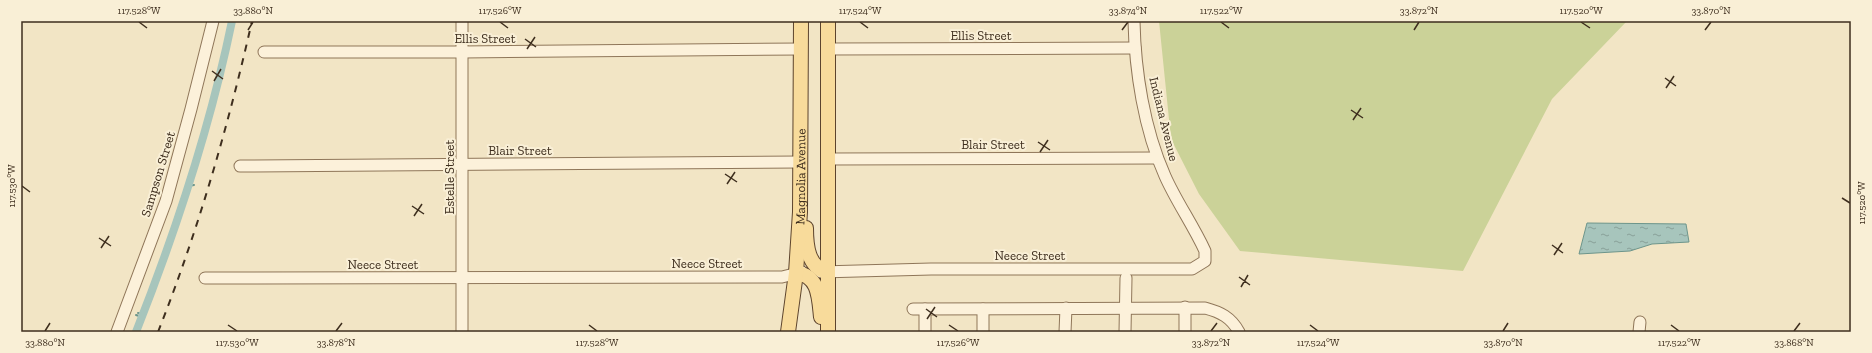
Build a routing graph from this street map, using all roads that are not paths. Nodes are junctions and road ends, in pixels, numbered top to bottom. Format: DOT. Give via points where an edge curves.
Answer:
graph roads {
  1 [pos="213,21"];
  2 [pos="462,21"];
  3 [pos="801,21"];
  4 [pos="823,21"];
  5 [pos="828,21"];
  6 [pos="1134,21"];
  7 [pos="1135,48"];
  8 [pos="801,49"];
  9 [pos="828,49"];
  10 [pos="264,52"];
  11 [pos="462,52"];
  12 [pos="1157,158"];
  13 [pos="829,159"];
  14 [pos="800,162"];
  15 [pos="463,165"];
  16 [pos="240,166"];
  17 [pos="801,180"];
  18 [pos="1205,261"];
  19 [pos="796,272"];
  20 [pos="827,272"];
  21 [pos="205,278"];
  22 [pos="463,278"];
  23 [pos="1126,278"];
  24 [pos="1185,307"];
  25 [pos="1066,308"];
  26 [pos="1124,308"];
  27 [pos="983,309"];
  28 [pos="117,332"];
  29 [pos="462,332"];
  30 [pos="788,332"];
  31 [pos="823,332"];
  32 [pos="828,332"];
  33 [pos="925,332"];
  34 [pos="983,332"];
  35 [pos="1065,332"];
  36 [pos="1125,332"];
  37 [pos="1185,332"];
  38 [pos="1239,332"];
  1 -- 28 [label="street, Sampson Street" via="166,201"];
  2 -- 11 [label="street, Estelle Street"];
  3 -- 8 [label="main road, Magnolia Avenue"];
  4 -- 9 [label="main road"];
  5 -- 9 [label="main road"];
  6 -- 7 [label="street, Indiana Avenue"];
  7 -- 9 [label="street, Ellis Street"];
  7 -- 12 [label="street, Indiana Avenue" via="1139,80"];
  8 -- 11 [label="street, Ellis Street"];
  8 -- 14 [label="main road, Magnolia Avenue"];
  9 -- 13 [label="main road"];
  10 -- 11 [label="street, Ellis Street"];
  11 -- 15 [label="street, Estelle Street"];
  12 -- 13 [label="street, Blair Street"];
  12 -- 18 [label="street, Indiana Avenue" via="1205,251"];
  13 -- 20 [label="main road"];
  14 -- 15 [label="street, Blair Street"];
  14 -- 17 [label="main road, Magnolia Avenue"];
  15 -- 16 [label="street, Blair Street"];
  15 -- 22 [label="street, Estelle Street"];
  17 -- 19 [label="main road, Magnolia Avenue"];
  17 -- 20 [label="main road" via="811,260 818,269"];
  18 -- 20 [label="street, Neece Street" via="1192,269 931,269"];
  19 -- 20 [label="street, Neece Street"];
  19 -- 22 [label="street, Neece Street" via="782,277"];
  19 -- 30 [label="main road, Magnolia Avenue"];
  19 -- 31 [label="main road" via="811,278 814,284"];
  20 -- 32 [label="main road"];
  21 -- 22 [label="street, Neece Street"];
  22 -- 29 [label="street, Estelle Street"];
  23 -- 26 [label="street"];
  24 -- 26 [label="street"];
  24 -- 37 [label="street"];
  24 -- 38 [label="street" via="1205,308 1221,313 1234,323"];
  25 -- 26 [label="street"];
  25 -- 27 [label="street"];
  25 -- 35 [label="street"];
  26 -- 36 [label="street"];
  27 -- 33 [label="street" via="919,309"];
  27 -- 34 [label="street"];
}
